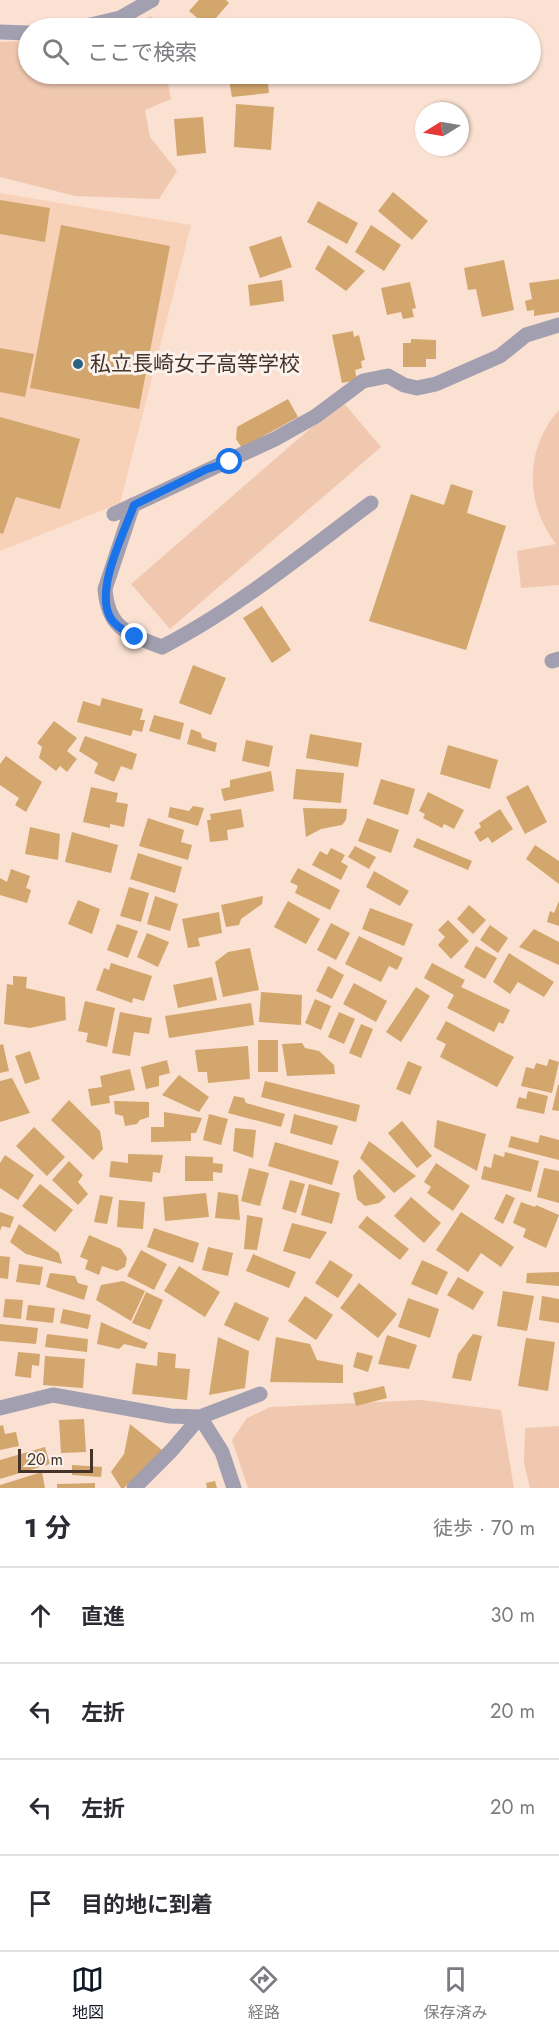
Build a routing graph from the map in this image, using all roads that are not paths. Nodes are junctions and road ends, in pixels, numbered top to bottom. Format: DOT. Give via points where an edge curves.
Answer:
graph roads {
  1 [pos="152,0"];
  2 [pos="120,18"];
  3 [pos="0,32"];
  4 [pos="18,33"];
  5 [pos="559,325"];
  6 [pos="371,503"];
  7 [pos="134,505"];
  8 [pos="114,514"];
  9 [pos="260,1394"];
  10 [pos="0,1408"];
  11 [pos="200,1417"];
  12 [pos="134,1488"];
  13 [pos="234,1488"];
  1 -- 2 [label="street"];
  3 -- 4 [label="street"];
  5 -- 7 [label="street" via="526,335 500,356 436,384 417,388 388,376 363,381 316,416 275,439"];
  6 -- 7 [label="street" via="284,568 188,634 162,647 121,629 110,618 106,604 105,589"];
  7 -- 8 [label="street"];
  9 -- 11 [label="street"];
  10 -- 11 [label="street" via="54,1395 170,1416"];
  11 -- 12 [label="street"];
  11 -- 13 [label="street" via="222,1452"];
}
